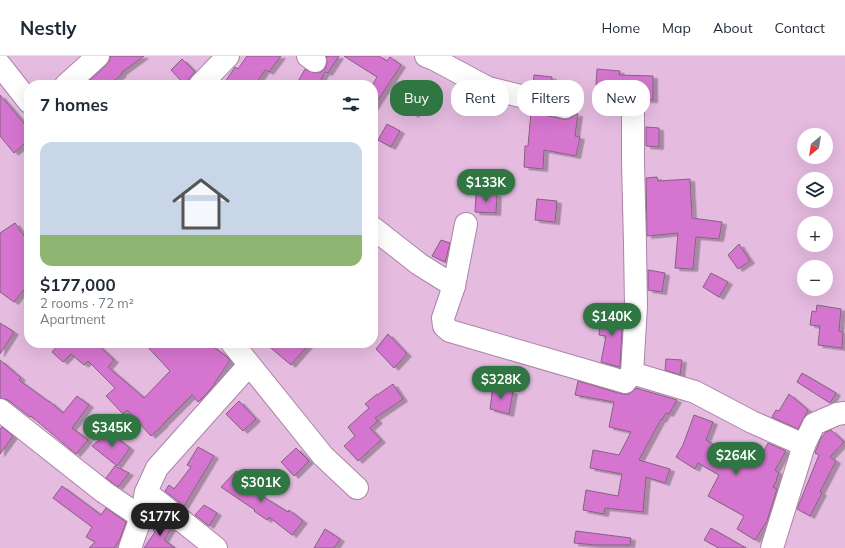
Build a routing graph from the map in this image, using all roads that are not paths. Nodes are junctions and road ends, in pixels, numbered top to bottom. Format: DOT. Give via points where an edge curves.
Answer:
graph roads {
  1 [pos="98,56"];
  2 [pos="228,56"];
  3 [pos="426,56"];
  4 [pos="0,65"];
  5 [pos="72,80"];
  6 [pos="205,80"];
  7 [pos="517,95"];
  8 [pos="24,96"];
  9 [pos="632,116"];
  10 [pos="466,224"];
  11 [pos="378,232"];
  12 [pos="454,286"];
  13 [pos="236,348"];
  14 [pos="249,365"];
  15 [pos="632,373"];
  16 [pos="0,410"];
  17 [pos="845,413"];
  18 [pos="804,445"];
  19 [pos="358,488"];
  20 [pos="146,492"];
  21 [pos="141,516"];
  22 [pos="130,548"];
  23 [pos="216,548"];
  24 [pos="772,548"];
  1 -- 5 [label="street"];
  2 -- 6 [label="street"];
  3 -- 7 [label="street" via="488,88"];
  4 -- 8 [label="street"];
  9 -- 15 [label="street" via="636,306"];
  10 -- 12 [label="street"];
  11 -- 12 [label="street" via="419,264"];
  12 -- 15 [label="street" via="444,318 444,326 450,331 625,382"];
  13 -- 14 [label="street"];
  14 -- 19 [label="street" via="323,456"];
  14 -- 20 [label="street" via="157,468"];
  15 -- 18 [label="street" via="695,392 752,422"];
  16 -- 21 [label="street" via="104,492"];
  17 -- 18 [label="street" via="814,424"];
  18 -- 24 [label="street"];
  20 -- 21 [label="street"];
  20 -- 23 [label="street"];
  21 -- 22 [label="street"];
}
